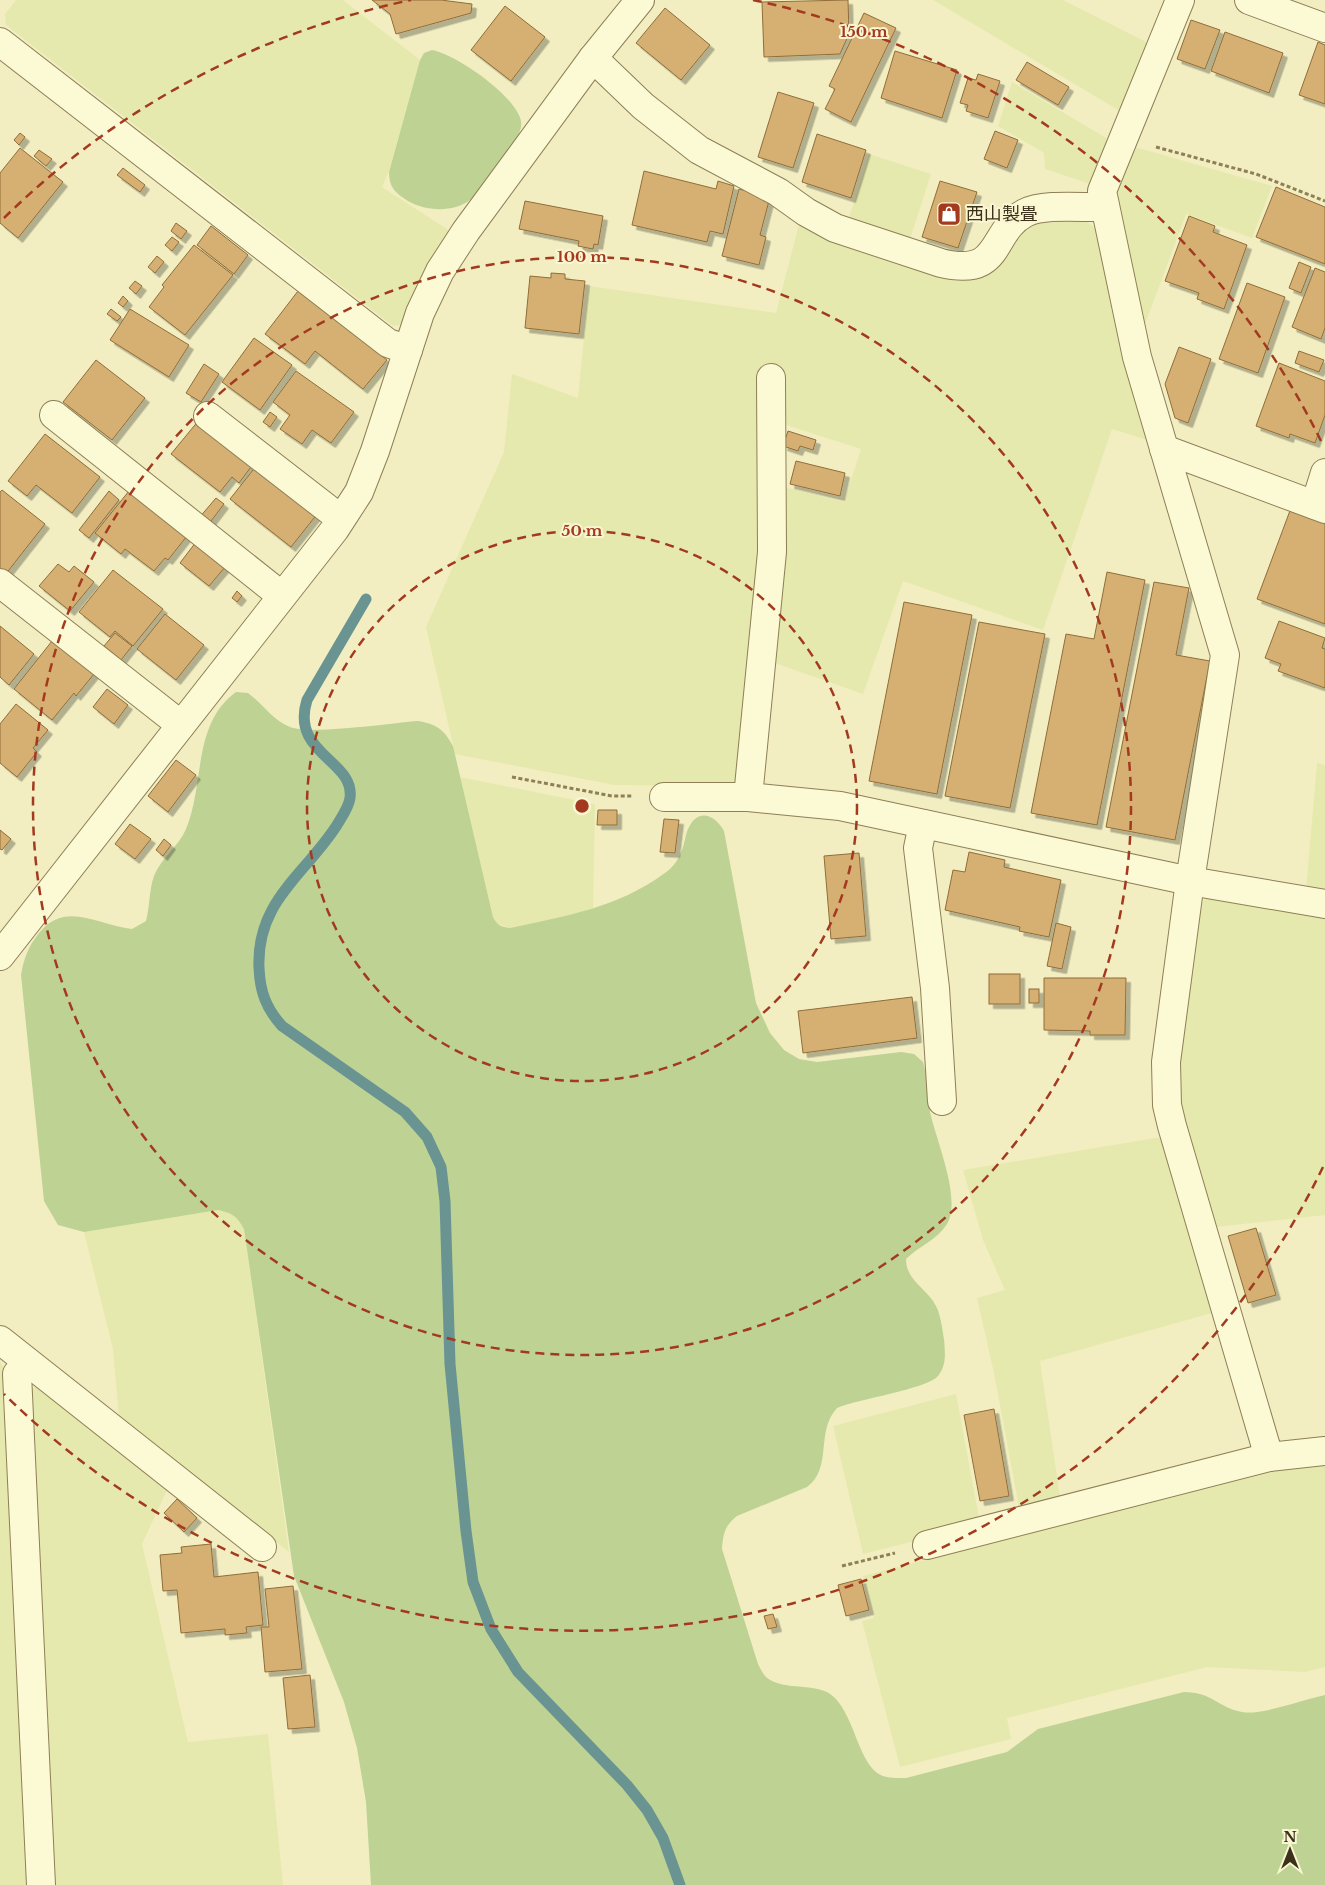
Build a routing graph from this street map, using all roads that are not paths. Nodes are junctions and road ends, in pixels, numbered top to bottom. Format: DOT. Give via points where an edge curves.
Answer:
graph roads {
  1 [pos="640,0"];
  2 [pos="1180,0"];
  3 [pos="1249,0"];
  4 [pos="1325,28"];
  5 [pos="0,42"];
  6 [pos="593,58"];
  7 [pos="1105,208"];
  8 [pos="408,350"];
  9 [pos="771,378"];
  10 [pos="54,415"];
  11 [pos="208,416"];
  12 [pos="1164,449"];
  13 [pos="1325,472"];
  14 [pos="1320,507"];
  15 [pos="341,520"];
  16 [pos="0,583"];
  17 [pos="282,596"];
  18 [pos="181,725"];
  19 [pos="664,797"];
  20 [pos="748,797"];
  21 [pos="923,824"];
  22 [pos="1190,881"];
  23 [pos="1325,904"];
  24 [pos="0,956"];
  25 [pos="942,1101"];
  26 [pos="0,1340"];
  27 [pos="27,1362"];
  28 [pos="1325,1451"];
  29 [pos="1269,1457"];
  30 [pos="927,1545"];
  31 [pos="262,1548"];
  32 [pos="41,1885"];
  1 -- 6 [label="street"];
  2 -- 7 [label="street" via="1102,191"];
  3 -- 4 [label="street"];
  5 -- 8 [label="street" via="388,343"];
  6 -- 7 [label="street" via="649,112 699,150 778,192 835,228 941,263 972,265 986,259 1014,222 1025,213 1039,209"];
  6 -- 8 [label="street" via="440,271 420,313"];
  7 -- 12 [label="street" via="1137,357"];
  8 -- 15 [label="street" via="363,484"];
  9 -- 20 [label="street" via="772,552"];
  10 -- 17 [label="street"];
  11 -- 15 [label="street"];
  12 -- 14 [label="street"];
  12 -- 22 [label="street" via="1225,655"];
  13 -- 14 [label="street"];
  15 -- 17 [label="street"];
  16 -- 18 [label="street"];
  17 -- 18 [label="street"];
  18 -- 24 [label="street"];
  19 -- 20 [label="street"];
  20 -- 21 [label="street" via="840,806"];
  21 -- 22 [label="street"];
  21 -- 25 [label="street" via="918,848 935,988"];
  22 -- 23 [label="street"];
  22 -- 29 [label="street" via="1166,1062 1167,1105"];
  26 -- 27 [label="street"];
  27 -- 31 [label="street"];
  27 -- 32 [label="street" via="17,1374"];
  28 -- 29 [label="street"];
  29 -- 30 [label="street"];
}
